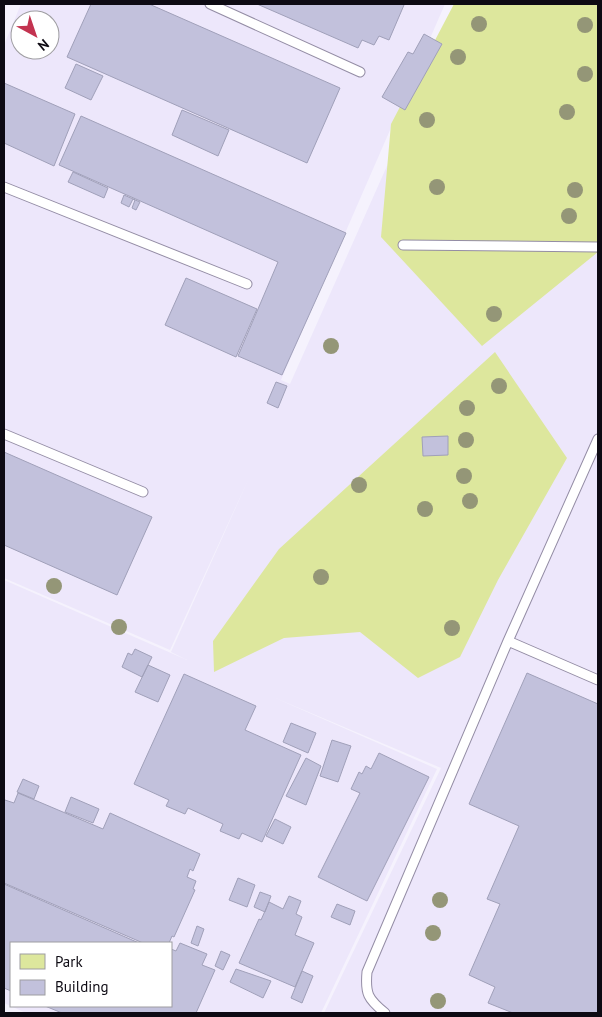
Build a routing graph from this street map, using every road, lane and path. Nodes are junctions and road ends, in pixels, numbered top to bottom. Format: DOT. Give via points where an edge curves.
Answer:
graph roads {
  1 [pos="210,4"];
  2 [pos="360,72"];
  3 [pos="4,187"];
  4 [pos="403,245"];
  5 [pos="598,247"];
  6 [pos="247,284"];
  7 [pos="4,434"];
  8 [pos="598,439"];
  9 [pos="143,492"];
  10 [pos="508,641"];
  11 [pos="598,680"];
  12 [pos="385,1013"];
  1 -- 2 [label="lane"];
  3 -- 6 [label="lane"];
  4 -- 5 [label="lane"];
  7 -- 9 [label="lane"];
  8 -- 10 [label="lane"];
  10 -- 11 [label="lane"];
  10 -- 12 [label="lane" via="367,972 366,990"];
}
